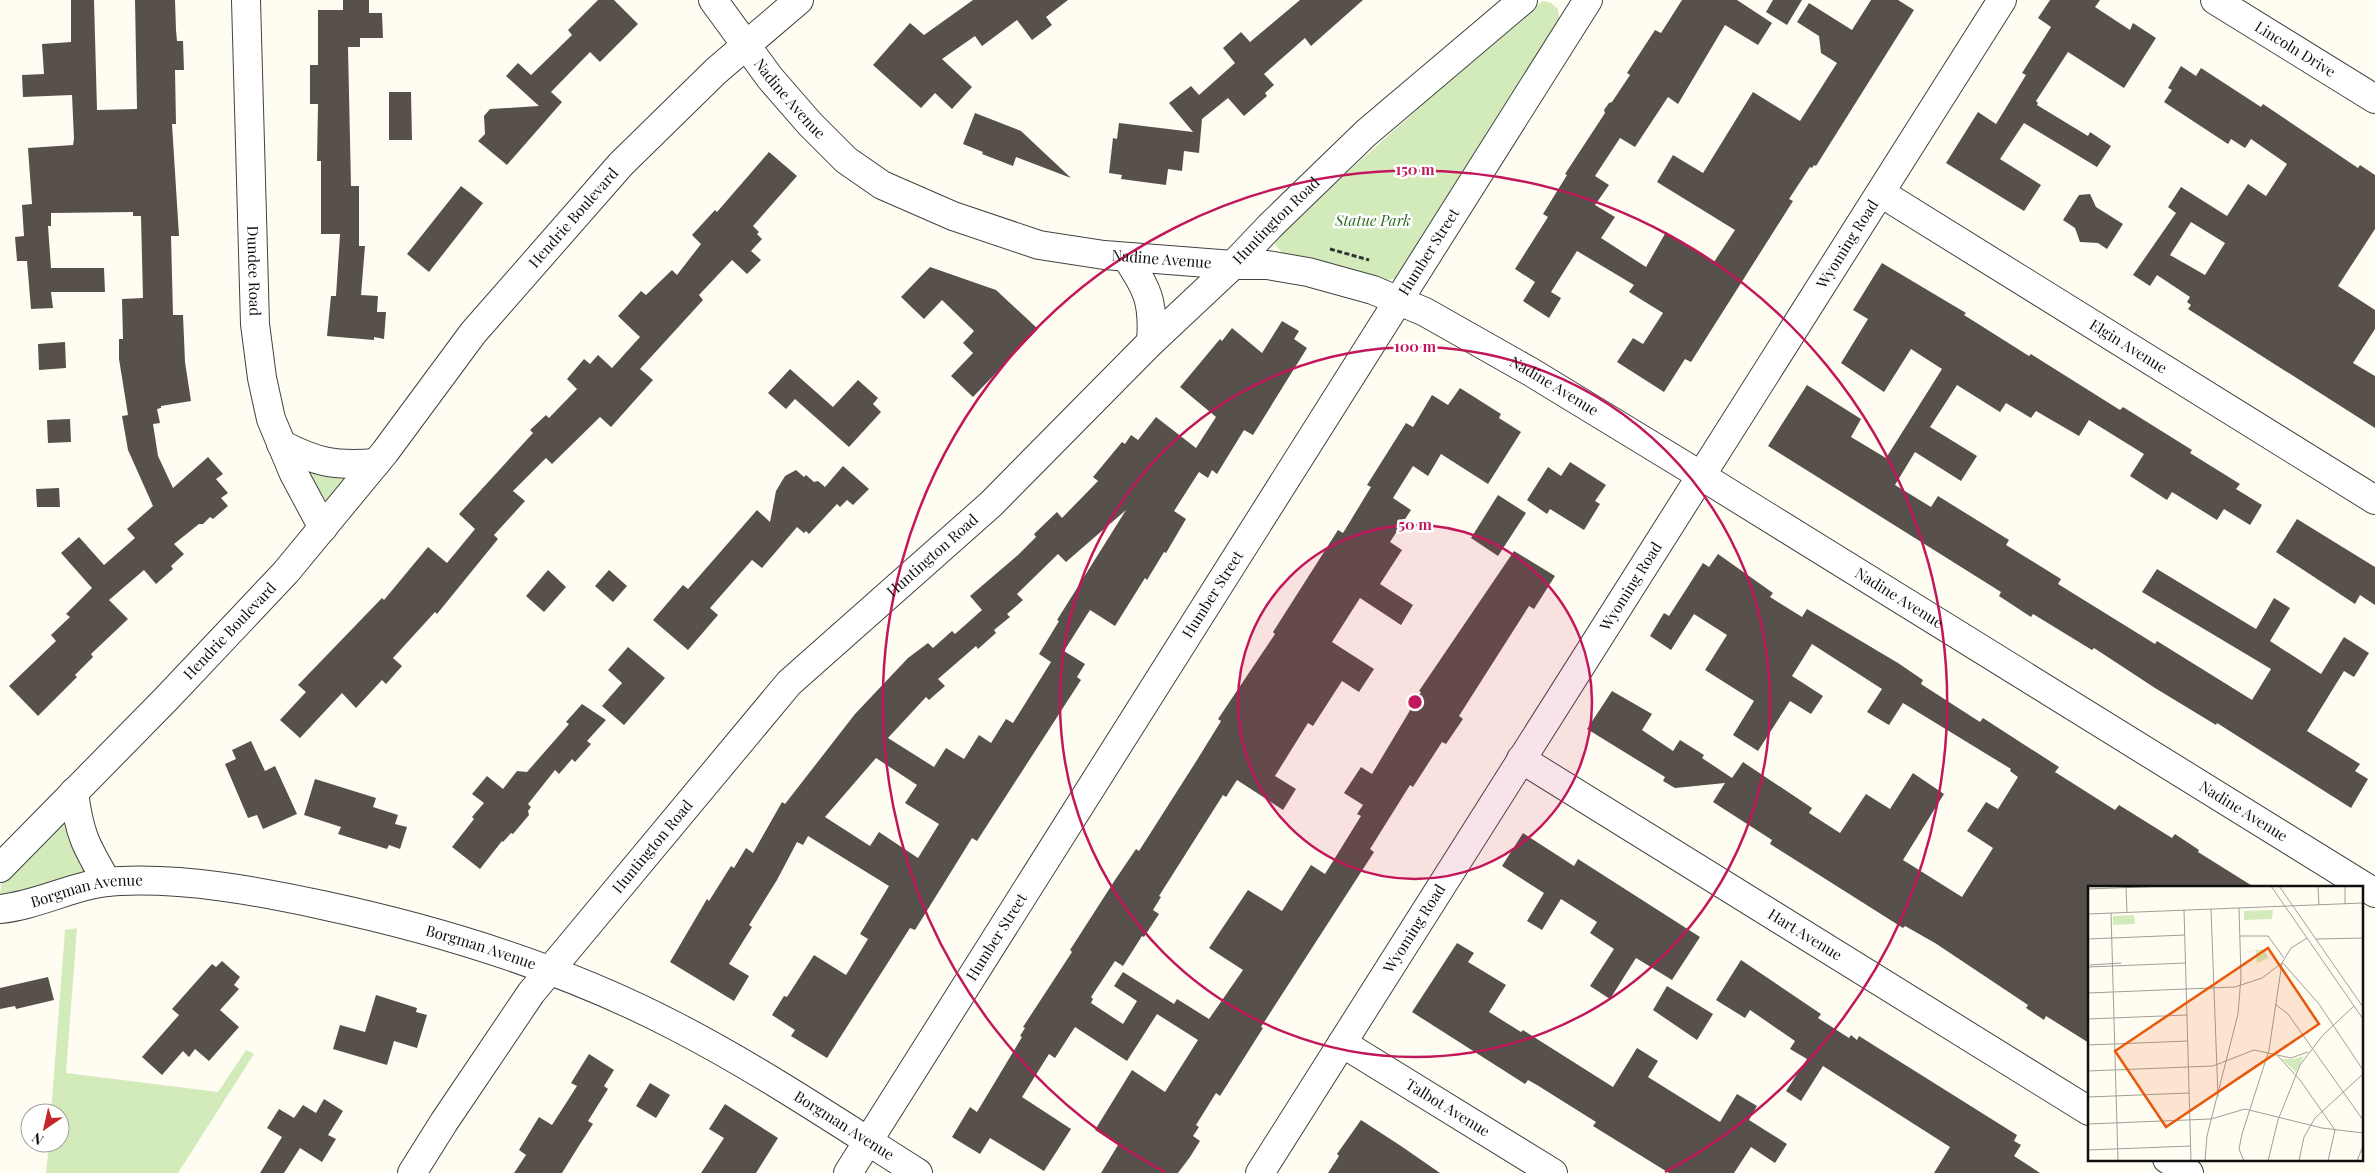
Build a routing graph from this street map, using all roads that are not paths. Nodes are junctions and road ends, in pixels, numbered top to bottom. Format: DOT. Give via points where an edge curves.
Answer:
graph roads {
  1 [pos="246,0"];
  2 [pos="712,0"];
  3 [pos="798,0"];
  4 [pos="1523,0"];
  5 [pos="2002,0"];
  6 [pos="2215,0"];
  7 [pos="1576,5"];
  8 [pos="745,45"];
  9 [pos="2375,99"];
  10 [pos="1881,193"];
  11 [pos="1126,257"];
  12 [pos="1233,265"];
  13 [pos="1398,300"];
  14 [pos="1152,342"];
  15 [pos="281,444"];
  16 [pos="376,463"];
  17 [pos="1700,475"];
  18 [pos="2375,500"];
  19 [pos="323,528"];
  20 [pos="1521,759"];
  21 [pos="74,792"];
  22 [pos="0,868"];
  23 [pos="107,882"];
  24 [pos="2375,894"];
  25 [pos="0,909"];
  26 [pos="550,970"];
  27 [pos="1342,1043"];
  28 [pos="2088,1110"];
  29 [pos="868,1142"];
  30 [pos="2169,1160"];
  31 [pos="412,1173"];
  32 [pos="848,1173"];
  33 [pos="918,1173"];
  34 [pos="1260,1173"];
  35 [pos="1552,1173"];
  36 [pos="2189,1173"];
  1 -- 15 [label="street, Dundee Road" via="255,324 271,419"];
  2 -- 8 [label="street, Nadine Avenue"];
  3 -- 8 [label="street, Hendrie Boulevard"];
  4 -- 12 [label="street, Huntington Road" via="1366,132"];
  5 -- 10 [label="street, Wyoming Road"];
  6 -- 9 [label="street, Lincoln Drive"];
  7 -- 13 [label="street, Humber Street"];
  8 -- 11 [label="street, Nadine Avenue" via="810,124 846,160 882,185 953,216 1039,245"];
  8 -- 16 [label="street, Hendrie Boulevard" via="621,164 473,333"];
  10 -- 17 [label="street, Wyoming Road"];
  10 -- 18 [label="street, Elgin Avenue"];
  11 -- 12 [label="street, Nadine Avenue"];
  11 -- 14 [label="street" via="1144,283 1151,307"];
  12 -- 13 [label="street, Nadine Avenue" via="1267,265 1308,272"];
  12 -- 14 [label="street, Huntington Road"];
  13 -- 17 [label="street, Nadine Avenue" via="1531,372"];
  13 -- 29 [label="street, Humber Street"];
  14 -- 26 [label="street, Huntington Road" via="991,504 788,683"];
  15 -- 16 [label="street" via="323,462 345,465"];
  15 -- 19 [label="street, Dundee Road"];
  16 -- 19 [label="street, Hendrie Boulevard"];
  17 -- 20 [label="street, Wyoming Road"];
  17 -- 24 [label="street, Nadine Avenue"];
  19 -- 21 [label="street, Hendrie Boulevard" via="261,599"];
  20 -- 27 [label="street, Wyoming Road"];
  20 -- 28 [label="street, Hart Avenue"];
  21 -- 22 [label="street, Hendrie Boulevard"];
  21 -- 23 [label="street" via="83,842"];
  23 -- 25 [label="street, Borgman Avenue"];
  23 -- 26 [label="street, Borgman Avenue" via="181,883 270,894 357,912"];
  26 -- 29 [label="street, Borgman Avenue" via="622,1000 727,1054"];
  26 -- 31 [label="street, Huntington Road" via="488,1056"];
  27 -- 34 [label="street, Wyoming Road"];
  27 -- 35 [label="street, Talbot Avenue"];
  29 -- 32 [label="street, Humber Street"];
  29 -- 33 [label="street, Borgman Avenue"];
  30 -- 36 [label="street"];
}
